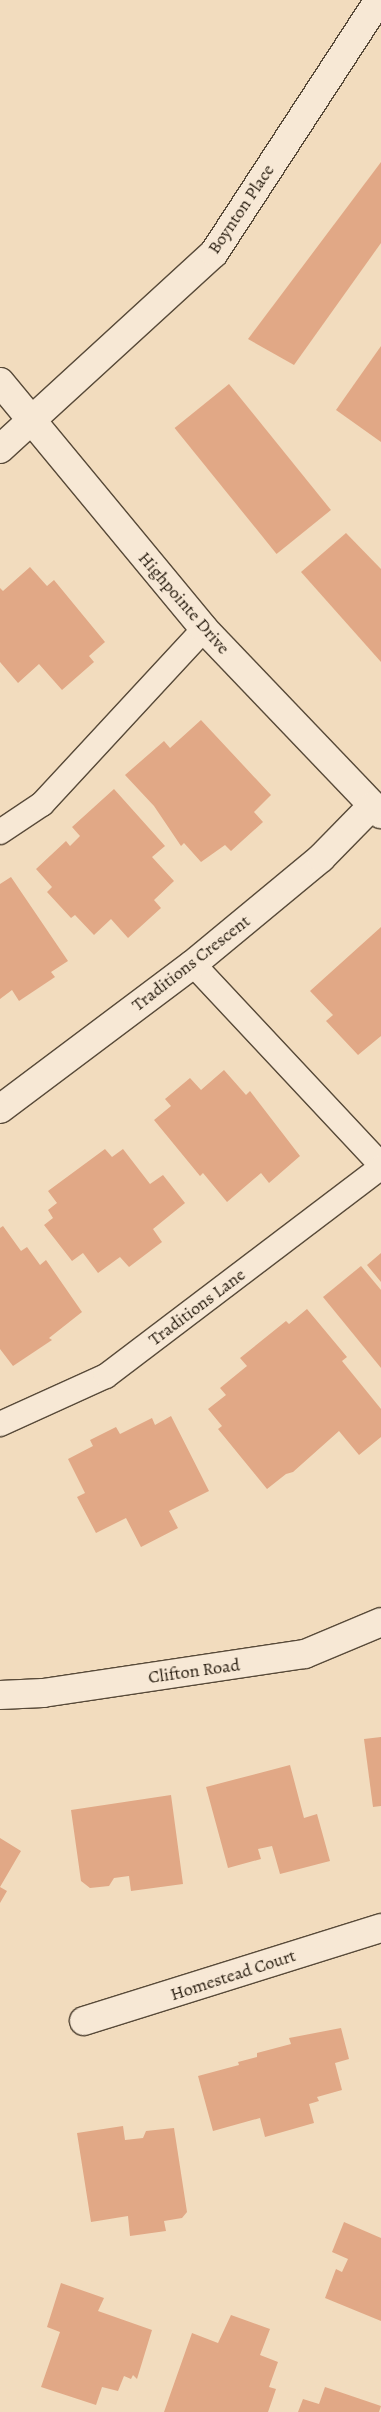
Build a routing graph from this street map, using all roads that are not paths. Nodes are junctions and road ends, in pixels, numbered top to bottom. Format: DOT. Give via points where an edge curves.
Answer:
graph roads {
  1 [pos="379,0"];
  2 [pos="0,382"];
  3 [pos="33,421"];
  4 [pos="0,449"];
  5 [pos="204,629"];
  6 [pos="377,810"];
  7 [pos="0,832"];
  8 [pos="193,964"];
  9 [pos="0,1109"];
  10 [pos="381,1166"];
  11 [pos="0,1424"];
  12 [pos="381,1622"];
  13 [pos="0,1695"];
  14 [pos="381,1928"];
  15 [pos="84,2021"];
  1 -- 3 [label="street, Boynton Place" via="214,252"];
  2 -- 3 [label="street, Highpointe Drive"];
  3 -- 4 [label="street, Boynton Place"];
  3 -- 5 [label="street, Highpointe Drive"];
  5 -- 6 [label="street, Highpointe Drive"];
  5 -- 7 [label="lane" via="42,804"];
  6 -- 8 [label="street, Traditions Crescent"];
  8 -- 9 [label="street, Traditions Crescent"];
  8 -- 10 [label="lane, Traditions Lane"];
  10 -- 11 [label="lane, Traditions Lane" via="106,1376"];
  12 -- 13 [label="street, Clifton Road" via="305,1654 44,1693"];
  14 -- 15 [label="street, Homestead Court"];
}
